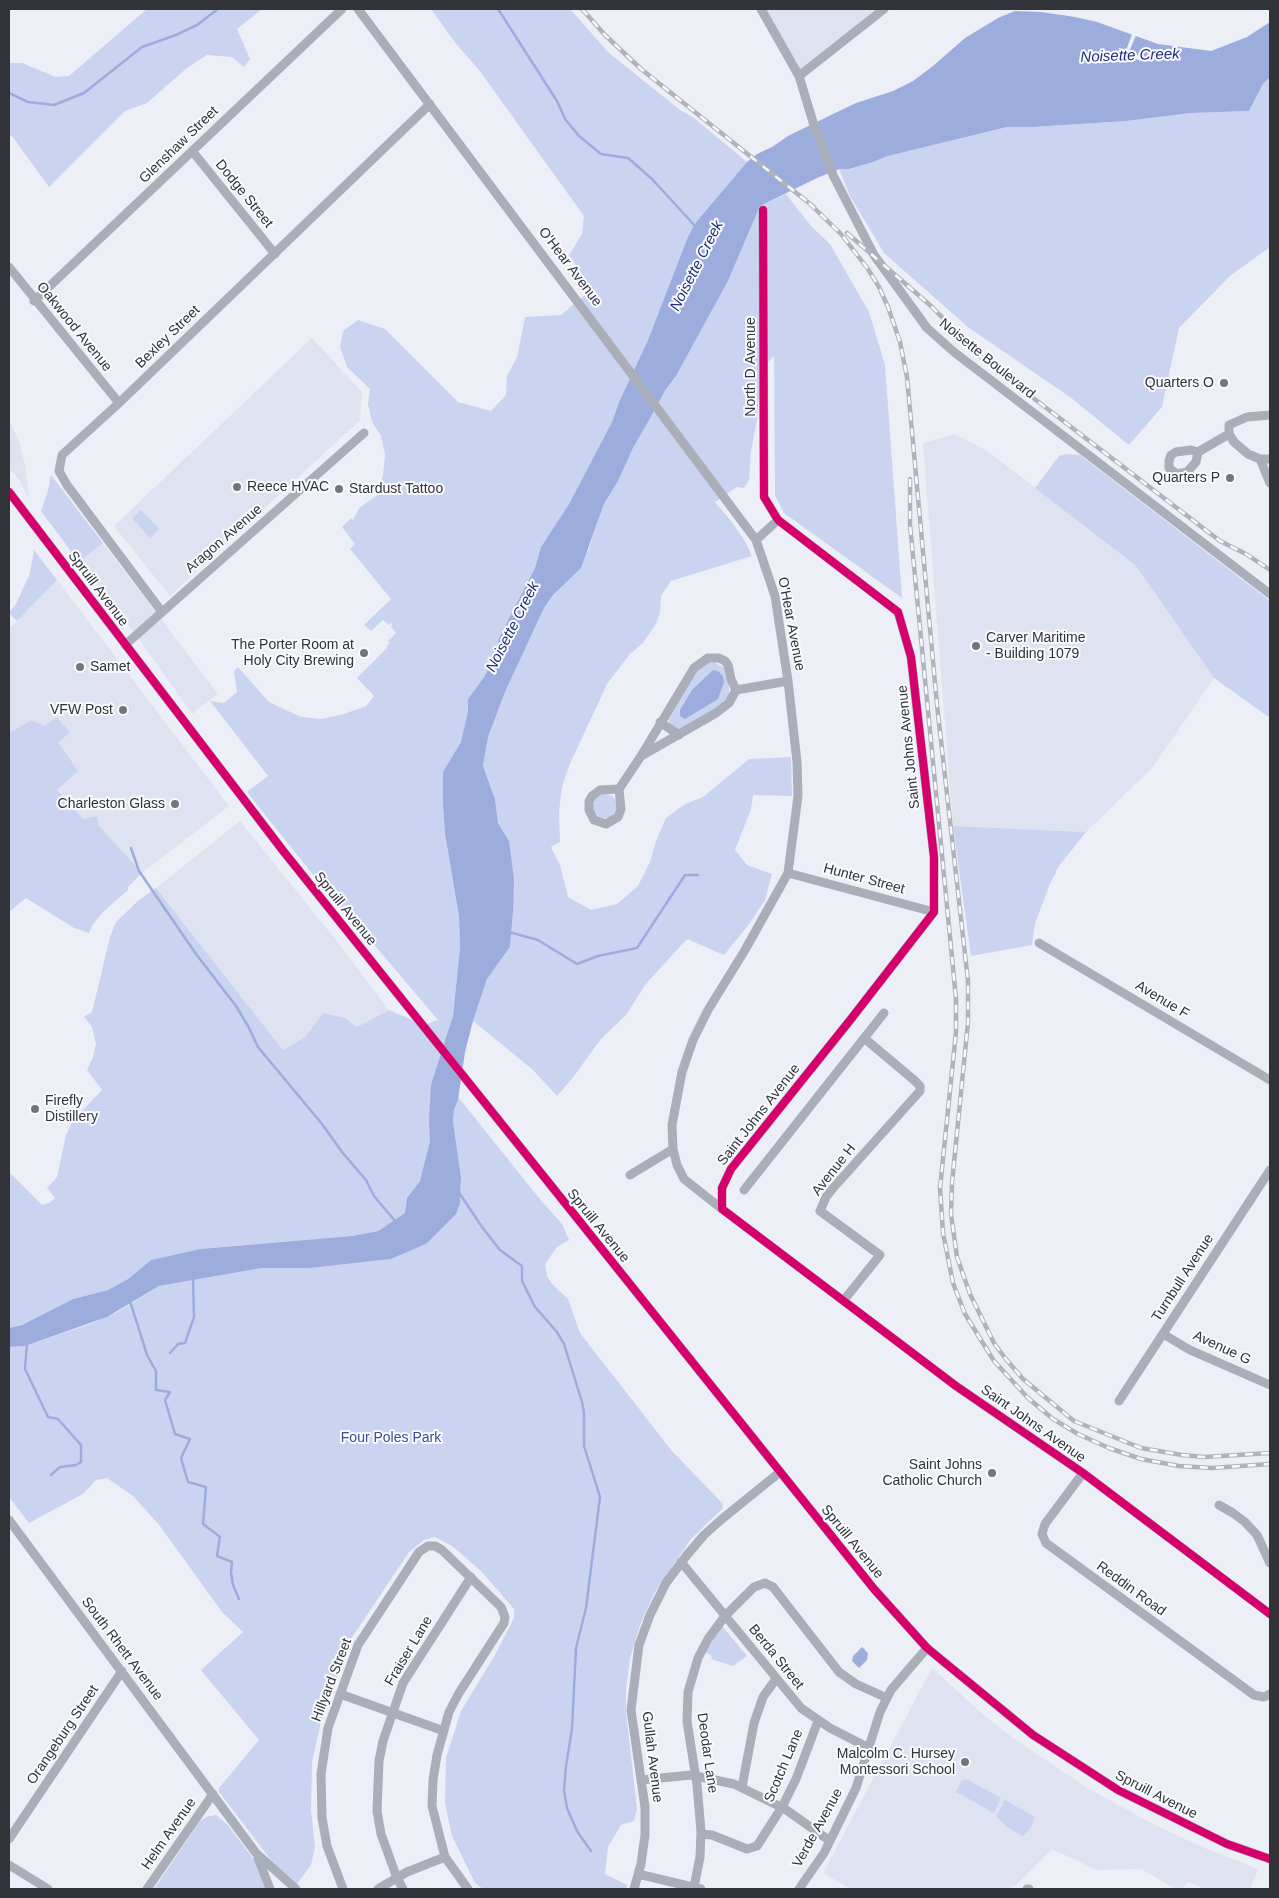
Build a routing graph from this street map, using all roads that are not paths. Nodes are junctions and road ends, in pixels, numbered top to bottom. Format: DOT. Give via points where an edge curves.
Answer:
graph roads {
  1 [pos="342,9"];
  2 [pos="358,9"];
  3 [pos="761,9"];
  4 [pos="884,9"];
  5 [pos="799,76"];
  6 [pos="430,104"];
  7 [pos="193,152"];
  8 [pos="764,210"];
  9 [pos="275,254"];
  10 [pos="9,267"];
  11 [pos="34,301"];
  12 [pos="119,403"];
  13 [pos="1270,416"];
  14 [pos="364,434"];
  15 [pos="1229,434"];
  16 [pos="1198,452"];
  17 [pos="1260,459"];
  18 [pos="1270,459"];
  19 [pos="1270,484"];
  20 [pos="9,492"];
  21 [pos="16,502"];
  22 [pos="9,510"];
  23 [pos="778,520"];
  24 [pos="756,540"];
  25 [pos="1270,594"];
  26 [pos="162,612"];
  27 [pos="125,645"];
  28 [pos="788,681"];
  29 [pos="736,690"];
  30 [pos="660,722"];
  31 [pos="679,735"];
  32 [pos="640,756"];
  33 [pos="619,789"];
  34 [pos="788,873"];
  35 [pos="934,912"];
  36 [pos="1039,944"];
  37 [pos="884,1013"];
  38 [pos="864,1038"];
  39 [pos="1270,1080"];
  40 [pos="673,1149"];
  41 [pos="1270,1170"];
  42 [pos="630,1175"];
  43 [pos="744,1190"];
  44 [pos="722,1209"];
  45 [pos="844,1300"];
  46 [pos="1163,1334"];
  47 [pos="1270,1385"];
  48 [pos="1119,1401"];
  49 [pos="780,1472"];
  50 [pos="1083,1473"];
  51 [pos="1219,1506"];
  52 [pos="9,1520"];
  53 [pos="681,1562"];
  54 [pos="1270,1563"];
  55 [pos="471,1578"];
  56 [pos="1270,1614"];
  57 [pos="725,1616"];
  58 [pos="927,1648"];
  59 [pos="122,1671"];
  60 [pos="776,1679"];
  61 [pos="340,1694"];
  62 [pos="1270,1694"];
  63 [pos="886,1698"];
  64 [pos="392,1712"];
  65 [pos="818,1721"];
  66 [pos="444,1731"];
  67 [pos="869,1748"];
  68 [pos="696,1776"];
  69 [pos="641,1780"];
  70 [pos="742,1787"];
  71 [pos="213,1794"];
  72 [pos="782,1807"];
  73 [pos="701,1834"];
  74 [pos="9,1839"];
  75 [pos="830,1841"];
  76 [pos="256,1853"];
  77 [pos="445,1857"];
  78 [pos="1270,1859"];
  79 [pos="9,1865"];
  80 [pos="638,1874"];
  81 [pos="397,1878"];
  82 [pos="698,1888"];
  83 [pos="48,1889"];
  84 [pos="148,1889"];
  85 [pos="270,1889"];
  86 [pos="296,1889"];
  87 [pos="343,1889"];
  88 [pos="378,1889"];
  89 [pos="404,1889"];
  90 [pos="468,1889"];
  91 [pos="634,1889"];
  92 [pos="799,1889"];
  1 -- 7 [label="street, Glenshaw Street"];
  2 -- 6 [label="street, O'Hear Avenue"];
  3 -- 5 [label="street, Noisette Boulevard"];
  4 -- 5 [label="street"];
  5 -- 25 [label="street, Noisette Boulevard" via="812,122 833,175 874,255 927,328 1023,406"];
  6 -- 9 [label="street, Bexley Street"];
  6 -- 24 [label="street, O'Hear Avenue"];
  7 -- 9 [label="street, Dodge Street"];
  7 -- 11 [label="street, Glenshaw Street"];
  8 -- 23 [label="street, North D Avenue" via="764,497"];
  9 -- 12 [label="street, Bexley Street"];
  10 -- 11 [label="street, Oakwood Avenue"];
  11 -- 12 [label="street, Oakwood Avenue"];
  12 -- 26 [label="street, Bexley Street" via="62,456 59,471"];
  13 -- 15 [label="street" via="1247,417 1228,426"];
  14 -- 26 [label="street, Aragon Avenue"];
  15 -- 16 [label="street"];
  15 -- 17 [label="street" via="1248,454"];
  17 -- 18 [label="street"];
  17 -- 19 [label="street"];
  20 -- 21 [label="street, Spruill Avenue"];
  21 -- 22 [label="street"];
  21 -- 27 [label="street, Spruill Avenue"];
  23 -- 24 [label="street"];
  23 -- 35 [label="street, Saint Johns Avenue" via="898,612 911,657 934,858"];
  24 -- 28 [label="street, O'Hear Avenue" via="775,596"];
  26 -- 27 [label="street, Aragon Avenue"];
  27 -- 49 [label="street, Spruill Avenue" via="278,845"];
  28 -- 29 [label="street"];
  28 -- 34 [label="street, O'Hear Avenue" via="798,796"];
  29 -- 30 [label="street" via="728,665 719,658 708,658 694,668"];
  29 -- 31 [label="street" via="729,703"];
  30 -- 31 [label="street"];
  30 -- 32 [label="street"];
  31 -- 32 [label="street"];
  32 -- 33 [label="street"];
  33 -- 33 [label="street" via="600,790 592,796 589,810 594,820 606,824 618,817 621,809"];
  34 -- 35 [label="street, Hunter Street"];
  34 -- 40 [label="street, O'Hear Avenue" via="693,1040 674,1108"];
  35 -- 44 [label="street, Saint Johns Avenue" via="731,1169 722,1188"];
  36 -- 39 [label="street, Avenue F"];
  37 -- 38 [label="street"];
  38 -- 43 [label="street"];
  38 -- 45 [label="street, Avenue H" via="914,1080 920,1091 834,1187 820,1211 880,1255"];
  40 -- 42 [label="street"];
  40 -- 44 [label="street, O'Hear Avenue" via="684,1179"];
  41 -- 46 [label="street, Turnbull Avenue"];
  44 -- 45 [label="street, Saint Johns Avenue"];
  45 -- 50 [label="street, Saint Johns Avenue" via="956,1386"];
  46 -- 47 [label="street, Avenue G" via="1190,1350"];
  46 -- 48 [label="street, Turnbull Avenue"];
  49 -- 53 [label="street, Gullah Avenue" via="704,1535"];
  49 -- 58 [label="street, Spruill Avenue" via="874,1589"];
  50 -- 56 [label="street, Saint Johns Avenue"];
  50 -- 62 [label="street, Reddin Road" via="1045,1524 1042,1534 1046,1543 1254,1695 1264,1697"];
  51 -- 54 [label="street" via="1245,1522 1257,1535"];
  52 -- 59 [label="street, South Rhett Avenue"];
  53 -- 57 [label="street, Berda Street"];
  53 -- 69 [label="street, Gullah Avenue" via="650,1615 640,1645 631,1710"];
  55 -- 61 [label="street, Hillyard Street" via="442,1550 428,1546 419,1552 358,1645"];
  55 -- 64 [label="street, Fraiser Lane" via="403,1683"];
  55 -- 66 [label="street, Hillyard Street" via="501,1606 504,1623 459,1693"];
  57 -- 60 [label="street, Berda Street"];
  57 -- 63 [label="street, Deodar Lane" via="754,1587 765,1584 773,1587 839,1672"];
  57 -- 68 [label="street, Deodar Lane" via="698,1658 688,1692 687,1721"];
  58 -- 63 [label="street, Verde Avenue"];
  58 -- 78 [label="street, Spruill Avenue" via="1032,1735 1118,1790 1227,1844"];
  59 -- 71 [label="street, South Rhett Avenue"];
  59 -- 74 [label="street, Orangeburg Street"];
  60 -- 65 [label="street, Berda Street" via="801,1708"];
  60 -- 70 [label="street" via="763,1697 754,1723"];
  61 -- 64 [label="street"];
  61 -- 87 [label="street, Hillyard Street" via="328,1728 321,1795 327,1846"];
  63 -- 67 [label="street, Verde Avenue"];
  64 -- 66 [label="street"];
  64 -- 81 [label="street, Fraiser Lane" via="379,1761 378,1811 381,1834"];
  65 -- 67 [label="street, Berda Street"];
  65 -- 72 [label="street, Scotch Lane"];
  66 -- 77 [label="street" via="433,1780 432,1806"];
  67 -- 75 [label="street, Verde Avenue" via="856,1788"];
  68 -- 69 [label="street"];
  68 -- 70 [label="street"];
  68 -- 73 [label="street, Deodar Lane"];
  69 -- 80 [label="street, Gullah Avenue" via="645,1807"];
  70 -- 72 [label="street"];
  71 -- 76 [label="street, South Rhett Avenue"];
  71 -- 84 [label="street, Helm Avenue"];
  72 -- 73 [label="street, Scotch Lane" via="762,1841 752,1849"];
  72 -- 75 [label="street"];
  73 -- 82 [label="street, Deodar Lane"];
  75 -- 92 [label="street, Verde Avenue"];
  76 -- 85 [label="street"];
  76 -- 86 [label="street"];
  77 -- 81 [label="street"];
  77 -- 90 [label="street"];
  79 -- 83 [label="street"];
  80 -- 82 [label="street"];
  80 -- 91 [label="street, Gullah Avenue"];
  81 -- 88 [label="street"];
  81 -- 89 [label="street, Fraiser Lane"];
}
